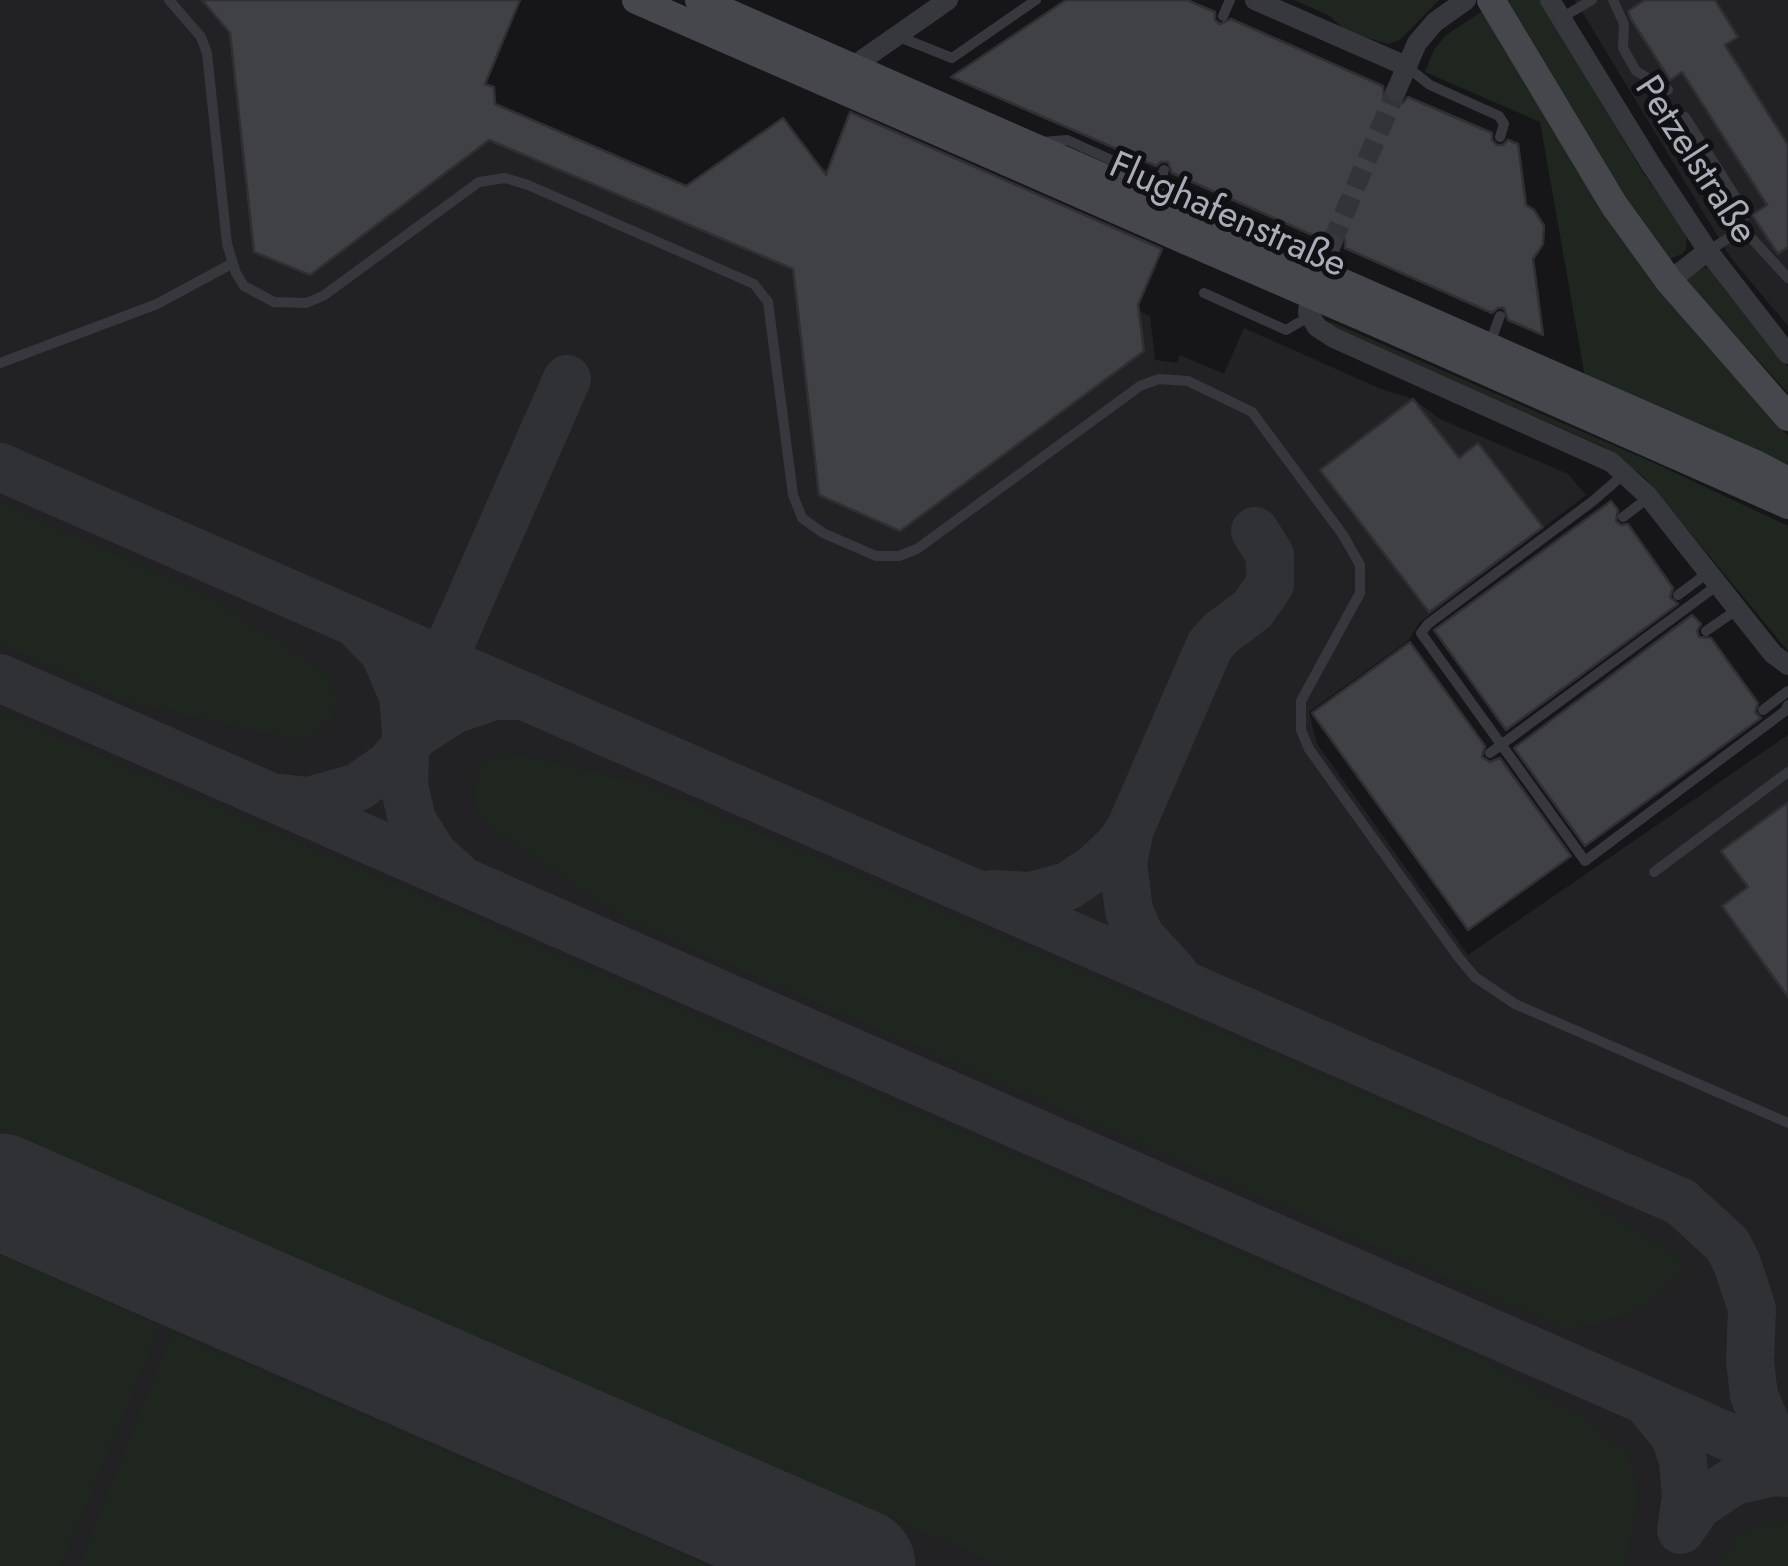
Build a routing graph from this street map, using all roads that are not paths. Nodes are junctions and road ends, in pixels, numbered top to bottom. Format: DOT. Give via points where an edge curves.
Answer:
graph roads {
  1 [pos="170,0"];
  2 [pos="636,0"];
  3 [pos="699,0"];
  4 [pos="948,0"];
  5 [pos="1036,0"];
  6 [pos="1230,0"];
  7 [pos="1254,0"];
  8 [pos="1466,0"];
  9 [pos="1491,0"];
  10 [pos="1592,0"];
  11 [pos="1613,0"];
  12 [pos="1555,9"];
  13 [pos="1223,16"];
  14 [pos="896,36"];
  15 [pos="1406,66"];
  16 [pos="852,68"];
  17 [pos="1668,90"];
  18 [pos="1396,91"];
  19 [pos="1685,117"];
  20 [pos="1500,137"];
  21 [pos="1031,146"];
  22 [pos="1112,147"];
  23 [pos="1098,154"];
  24 [pos="1164,170"];
  25 [pos="1742,229"];
  26 [pos="1332,243"];
  27 [pos="1708,252"];
  28 [pos="232,263"];
  29 [pos="1319,272"];
  30 [pos="1788,278"];
  31 [pos="1668,280"];
  32 [pos="1204,293"];
  33 [pos="1310,316"];
  34 [pos="1500,316"];
  35 [pos="1488,346"];
  36 [pos="1788,354"];
  37 [pos="0,363"];
  38 [pos="1788,417"];
  39 [pos="1624,473"];
  40 [pos="1788,481"];
  41 [pos="1649,497"];
  42 [pos="1788,505"];
  43 [pos="1623,517"];
  44 [pos="1714,577"];
  45 [pos="1678,595"];
  46 [pos="1739,608"];
  47 [pos="1706,632"];
  48 [pos="1788,665"];
  49 [pos="1788,691"];
  50 [pos="1788,705"];
  51 [pos="1763,710"];
  52 [pos="1502,745"];
  53 [pos="1490,754"];
  54 [pos="1788,772"];
  55 [pos="1654,872"];
  56 [pos="1788,1123"];
  1 -- 28 [label="lane" via="207,53"];
  2 -- 42 [label="main road, Flughafenstraße, bridge"];
  3 -- 16 [label="main road, Flughafenstraße"];
  4 -- 14 [label="street"];
  5 -- 14 [label="lane" via="952,58"];
  6 -- 13 [label="lane"];
  7 -- 15 [label="street"];
  8 -- 15 [label="street" via="1435,22"];
  9 -- 31 [label="main road" via="1580,151"];
  10 -- 12 [label="lane"];
  11 -- 17 [label="lane" via="1624,24 1623,48 1636,71"];
  12 -- 27 [label="street, Petzelstraße"];
  14 -- 16 [label="street"];
  15 -- 18 [label="street"];
  15 -- 20 [label="lane" via="1430,85 1500,116"];
  16 -- 21 [label="main road, Flughafenstraße"];
  19 -- 25 [label="lane" via="1743,209"];
  21 -- 23 [label="lane" via="1058,138"];
  21 -- 29 [label="main road, Flughafenstraße"];
  22 -- 23 [label="lane"];
  23 -- 24 [label="lane" via="1149,177"];
  25 -- 27 [label="lane"];
  25 -- 30 [label="lane"];
  26 -- 29 [label="street"];
  27 -- 31 [label="street"];
  27 -- 36 [label="street, Petzelstraße"];
  28 -- 37 [label="lane" via="157,304"];
  28 -- 56 [label="lane" via="258,296 306,303 479,182 505,178 729,272 754,284 768,302 793,496 802,518 876,556 917,549 1140,386 1188,381 1237,402 1264,424 1360,565 1360,592 1301,701 1302,730 1459,958 1514,1004"];
  29 -- 33 [label="street"];
  29 -- 35 [label="main road, Flughafenstraße"];
  31 -- 38 [label="main road"];
  32 -- 33 [label="lane" via="1286,330"];
  33 -- 39 [label="street" via="1334,338 1589,450"];
  34 -- 35 [label="lane"];
  35 -- 40 [label="main road, Flughafenstraße"];
  39 -- 41 [label="street"];
  39 -- 52 [label="lane" via="1421,633"];
  41 -- 43 [label="lane"];
  41 -- 44 [label="street"];
  44 -- 45 [label="lane"];
  44 -- 46 [label="street"];
  44 -- 52 [label="lane"];
  46 -- 47 [label="lane"];
  46 -- 48 [label="street"];
  49 -- 51 [label="lane"];
  50 -- 52 [label="lane" via="1585,861"];
  52 -- 53 [label="lane"];
  54 -- 55 [label="lane"];
}
